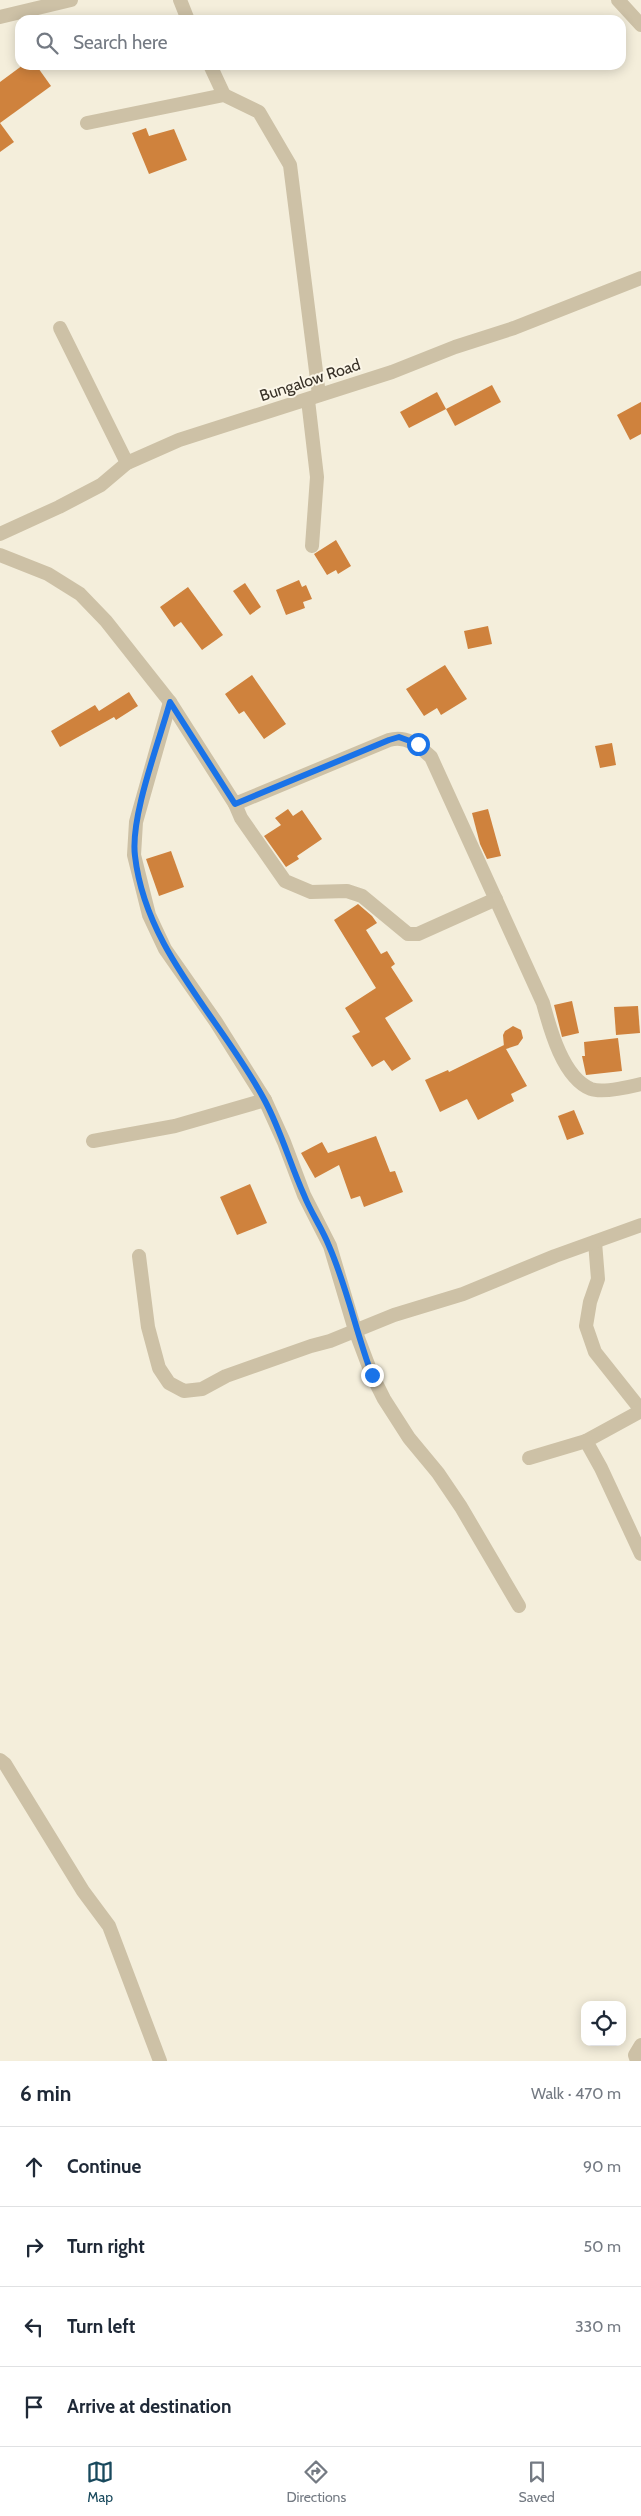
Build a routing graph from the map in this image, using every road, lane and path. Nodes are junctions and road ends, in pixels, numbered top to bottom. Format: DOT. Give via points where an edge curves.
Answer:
graph roads {
  1 [pos="70,0"];
  2 [pos="180,0"];
  3 [pos="618,0"];
  4 [pos="186,15"];
  5 [pos="0,17"];
  6 [pos="641,26"];
  7 [pos="212,70"];
  8 [pos="224,94"];
  9 [pos="87,123"];
  10 [pos="641,278"];
  11 [pos="60,328"];
  12 [pos="313,398"];
  13 [pos="127,463"];
  14 [pos="0,534"];
  15 [pos="312,546"];
  16 [pos="0,555"];
  17 [pos="170,702"];
  18 [pos="235,804"];
  19 [pos="496,899"];
  20 [pos="641,1084"];
  21 [pos="265,1100"];
  22 [pos="93,1141"];
  23 [pos="641,1225"];
  24 [pos="595,1242"];
  25 [pos="139,1256"];
  26 [pos="355,1330"];
  27 [pos="641,1410"];
  28 [pos="586,1441"];
  29 [pos="529,1458"];
  30 [pos="641,1554"];
  31 [pos="519,1606"];
  32 [pos="0,1760"];
  33 [pos="641,2045"];
  34 [pos="160,2061"];
  35 [pos="637,2061"];
  1 -- 5 [label="street"];
  2 -- 4 [label="street"];
  3 -- 6 [label="street"];
  7 -- 8 [label="street"];
  8 -- 9 [label="street"];
  8 -- 12 [label="street" via="259,112 290,164"];
  10 -- 12 [label="street, Bungalow Road" via="514,328"];
  11 -- 13 [label="street"];
  12 -- 13 [label="street, Bungalow Road" via="179,440"];
  12 -- 15 [label="street" via="317,477"];
  13 -- 14 [label="street, Bungalow Road" via="100,485"];
  16 -- 17 [label="street" via="48,574 80,594 106,621"];
  17 -- 18 [label="street"];
  17 -- 21 [label="street" via="136,822 134,855 137,870 149,915 165,949"];
  18 -- 19 [label="street" via="241,818 285,881 311,892 347,891 362,896 408,934 418,934"];
  18 -- 19 [label="street" via="399,737 418,744 431,757"];
  19 -- 20 [label="street" via="543,1003 554,1040 579,1081 592,1089"];
  21 -- 22 [label="street" via="175,1126"];
  21 -- 26 [label="street" via="304,1195 330,1246"];
  23 -- 24 [label="street"];
  24 -- 26 [label="street" via="463,1294"];
  24 -- 27 [label="street" via="598,1279 586,1326 595,1352"];
  25 -- 26 [label="street" via="148,1327 159,1368 169,1383 184,1392 202,1389 226,1376"];
  26 -- 31 [label="street" via="384,1399 461,1507"];
  27 -- 28 [label="street"];
  28 -- 29 [label="street"];
  28 -- 30 [label="street" via="609,1482"];
  32 -- 34 [label="street" via="83,1891 109,1926"];
  33 -- 35 [label="street" via="635,2055"];
}
